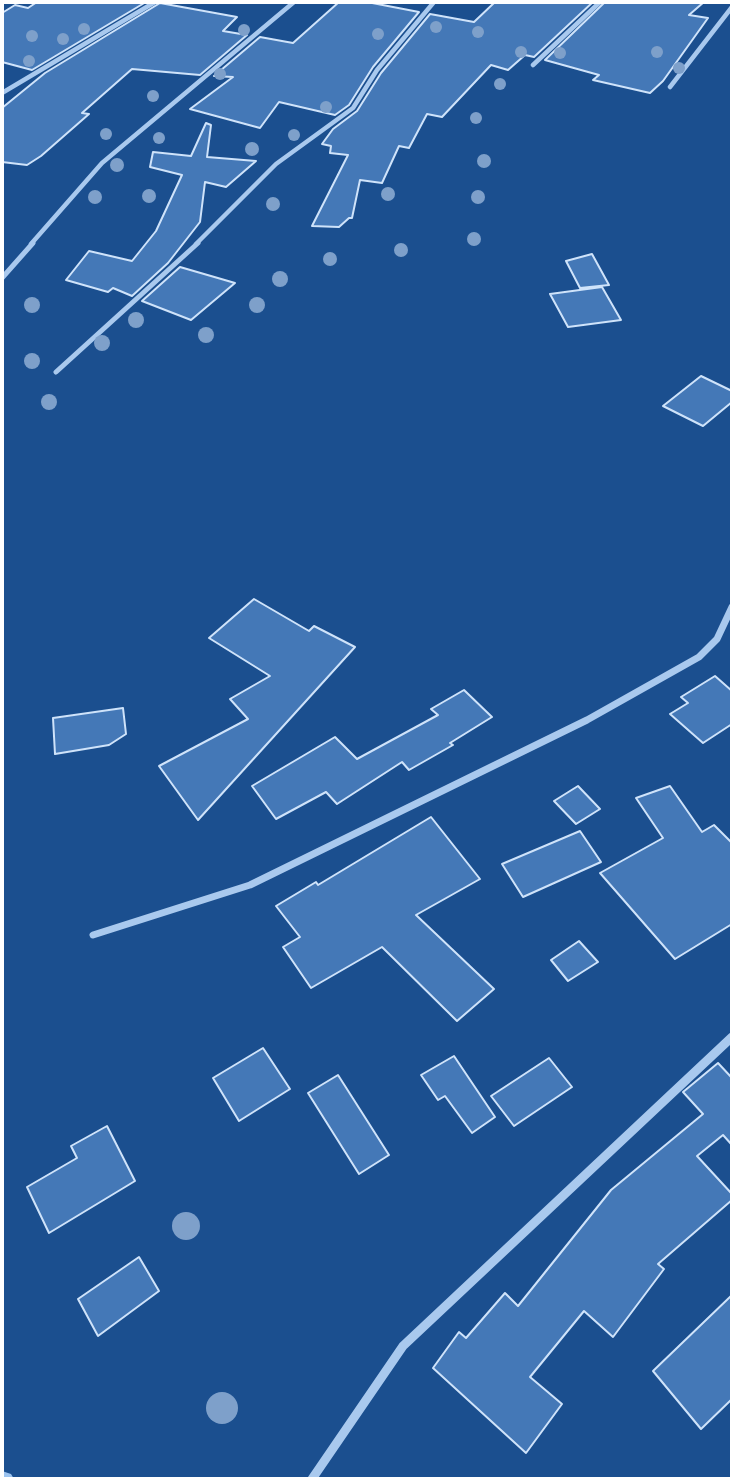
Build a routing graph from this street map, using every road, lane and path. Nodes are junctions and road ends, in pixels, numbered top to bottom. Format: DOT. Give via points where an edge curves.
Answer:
graph roads {
  1 [pos="155,2"];
  2 [pos="294,2"];
  3 [pos="434,2"];
  4 [pos="600,2"];
  5 [pos="732,7"];
  6 [pos="533,65"];
  7 [pos="670,88"];
  8 [pos="2,93"];
  9 [pos="2,278"];
  10 [pos="56,372"];
  11 [pos="732,607"];
  12 [pos="93,935"];
  13 [pos="732,1037"];
  14 [pos="312,1479"];
  1 -- 8 [label="street"];
  2 -- 9 [label="street" via="102,163"];
  3 -- 10 [label="street" via="377,70 353,108 276,164 181,260"];
  4 -- 6 [label="street"];
  5 -- 7 [label="street"];
  11 -- 12 [label="street" via="717,639 699,657 587,720 250,885"];
  13 -- 14 [label="street" via="403,1346"];
}
